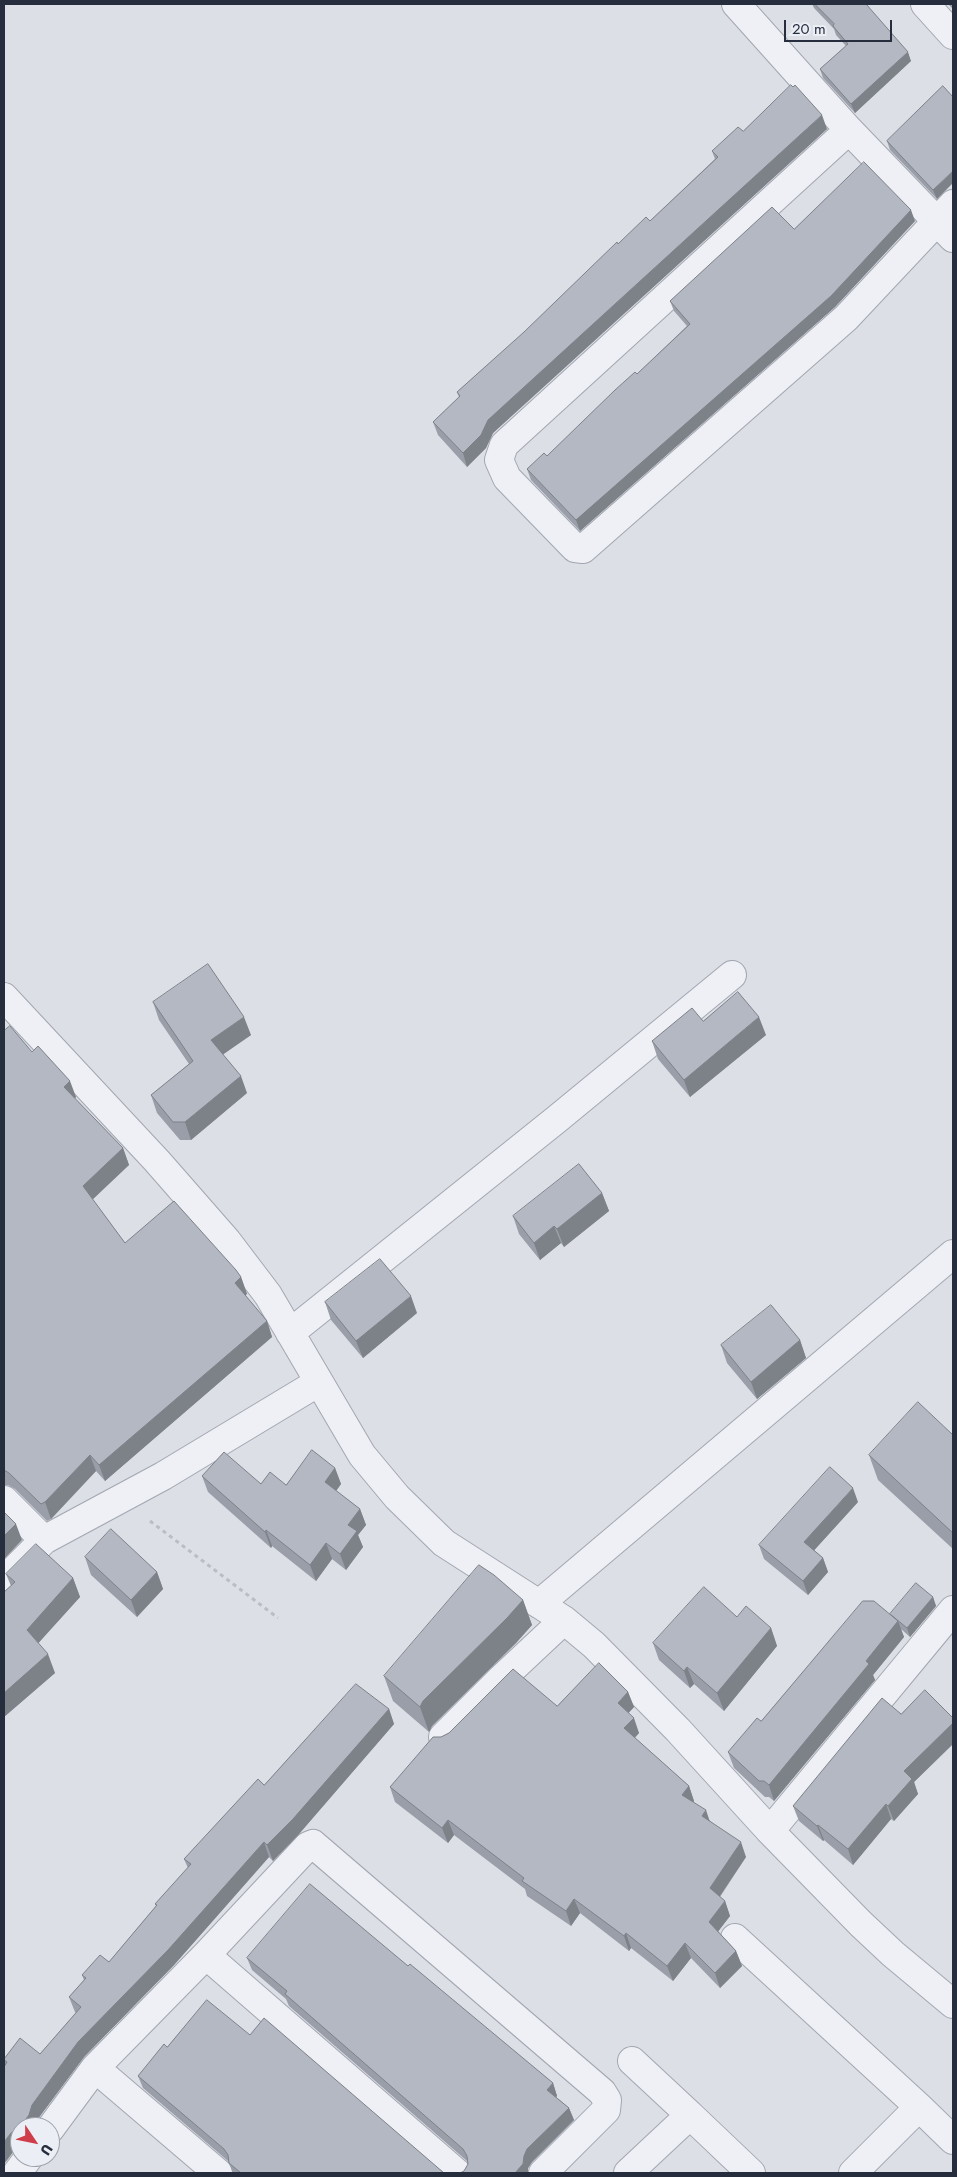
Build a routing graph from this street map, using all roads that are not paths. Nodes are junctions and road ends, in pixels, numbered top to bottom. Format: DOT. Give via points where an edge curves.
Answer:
graph roads {
  1 [pos="736,4"];
  2 [pos="925,4"];
  3 [pos="953,35"];
  4 [pos="849,130"];
  5 [pos="948,221"];
  6 [pos="732,975"];
  7 [pos="4,997"];
  8 [pos="13,1024"];
  9 [pos="953,1254"];
  10 [pos="290,1333"];
  11 [pos="319,1382"];
  12 [pos="4,1500"];
  13 [pos="44,1540"];
  14 [pos="4,1580"];
  15 [pos="539,1604"];
  16 [pos="953,1610"];
  17 [pos="564,1620"];
  18 [pos="442,1738"];
  19 [pos="770,1831"];
  20 [pos="735,1938"];
  21 [pos="206,1955"];
  22 [pos="953,2004"];
  23 [pos="632,2061"];
  24 [pos="95,2068"];
  25 [pos="919,2107"];
  26 [pos="690,2116"];
  27 [pos="59,2117"];
  28 [pos="953,2140"];
  29 [pos="218,2173"];
  30 [pos="457,2173"];
  31 [pos="542,2173"];
  32 [pos="628,2173"];
  33 [pos="751,2173"];
  34 [pos="853,2173"];
  1 -- 4 [label="street"];
  2 -- 3 [label="street"];
  4 -- 5 [label="street"];
  4 -- 5 [label="street" via="504,445 499,460 507,478 568,541 582,549 604,532 846,318"];
  6 -- 10 [label="street"];
  7 -- 8 [label="street"];
  8 -- 10 [label="street" via="157,1161 227,1241 268,1295"];
  9 -- 15 [label="street"];
  10 -- 11 [label="street"];
  11 -- 13 [label="street" via="122,1499"];
  11 -- 15 [label="street" via="362,1455 397,1497 444,1543"];
  12 -- 13 [label="street"];
  13 -- 14 [label="street"];
  15 -- 17 [label="street"];
  16 -- 19 [label="street"];
  17 -- 18 [label="street"];
  17 -- 19 [label="street" via="626,1677"];
  19 -- 22 [label="street" via="860,1924"];
  20 -- 25 [label="street"];
  21 -- 24 [label="street"];
  21 -- 30 [label="street"];
  21 -- 31 [label="street" via="313,1844 607,2100 606,2110"];
  23 -- 26 [label="street"];
  24 -- 27 [label="street"];
  24 -- 29 [label="street"];
  25 -- 28 [label="street"];
  25 -- 34 [label="street"];
  26 -- 32 [label="street"];
  26 -- 33 [label="street"];
}
